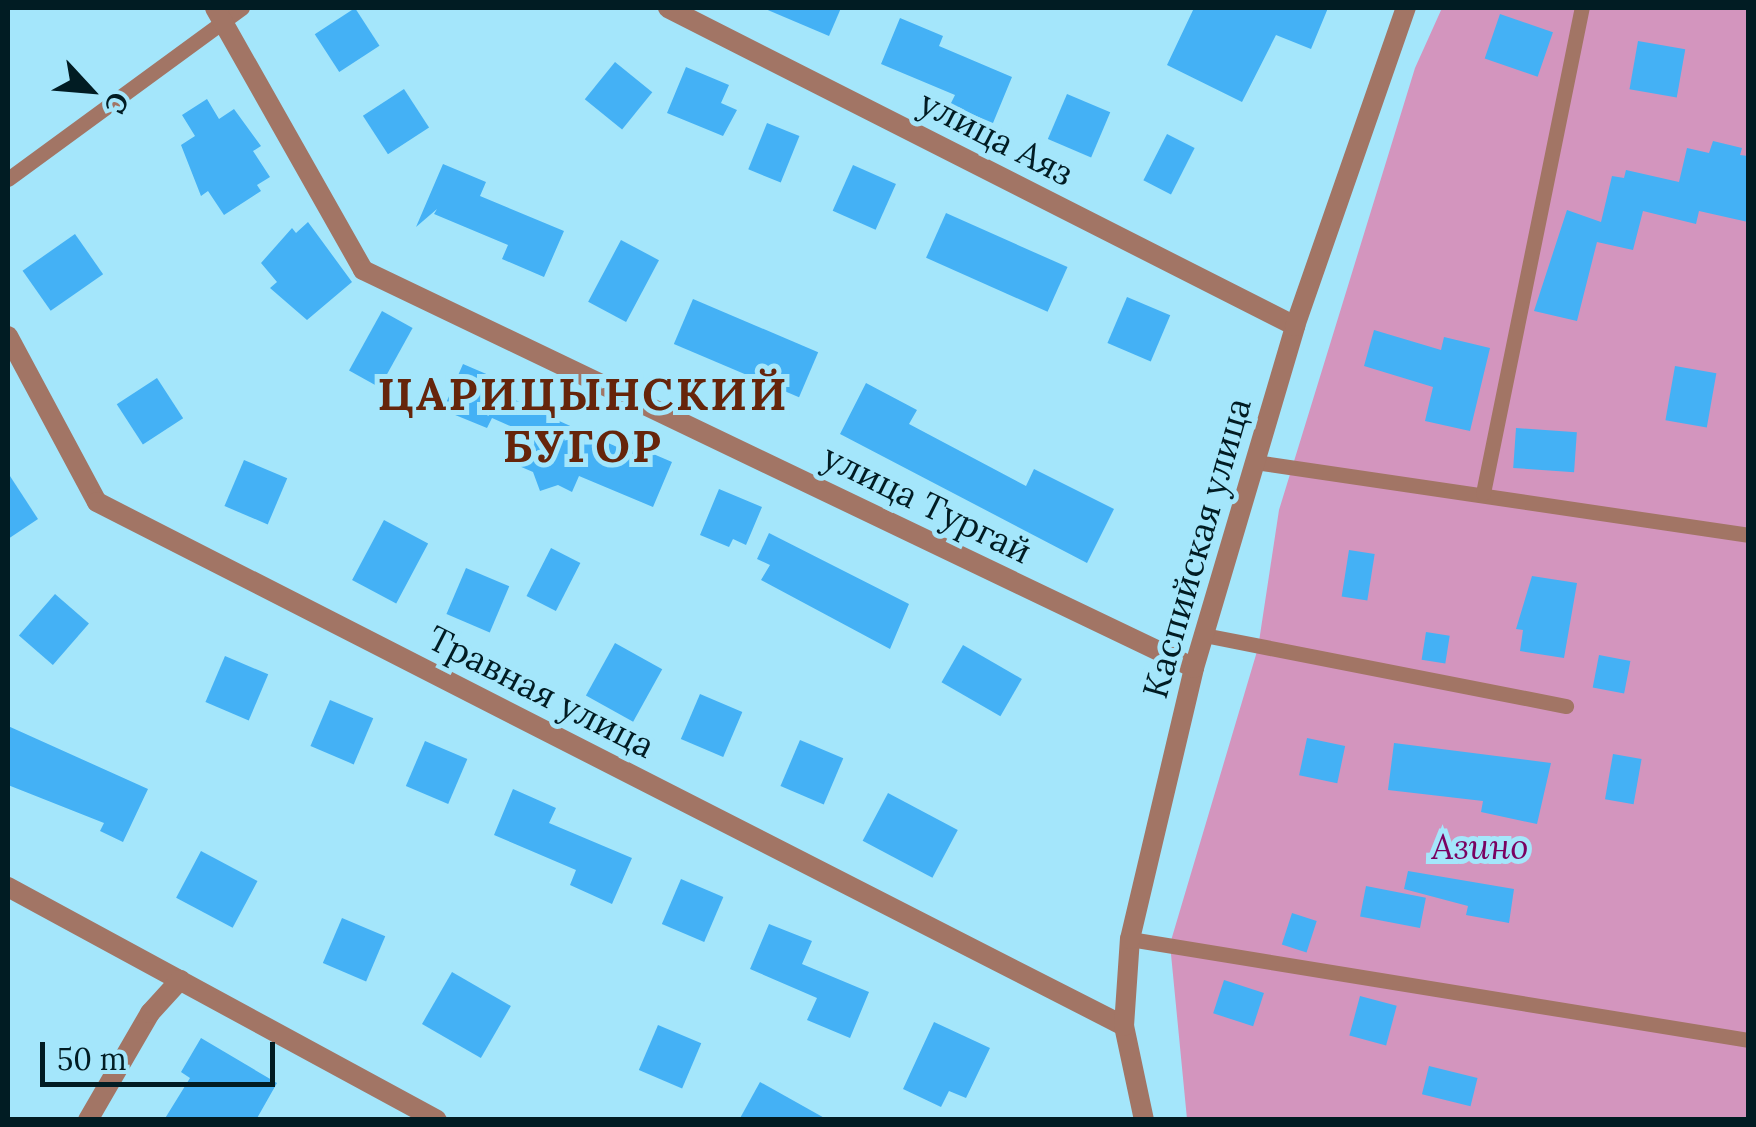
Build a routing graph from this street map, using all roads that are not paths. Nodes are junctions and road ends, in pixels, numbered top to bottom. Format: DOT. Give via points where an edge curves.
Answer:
graph roads {
  1 [pos="242,8"];
  2 [pos="668,8"];
  3 [pos="1406,8"];
  4 [pos="1582,8"];
  5 [pos="218,13"];
  6 [pos="8,180"];
  7 [pos="1294,326"];
  8 [pos="8,336"];
  9 [pos="1255,462"];
  10 [pos="1483,494"];
  11 [pos="1748,535"];
  12 [pos="1204,635"];
  13 [pos="1194,668"];
  14 [pos="1566,706"];
  15 [pos="8,887"];
  16 [pos="1130,939"];
  17 [pos="180,980"];
  18 [pos="1124,1026"];
  19 [pos="1748,1040"];
  20 [pos="88,1120"];
  21 [pos="437,1120"];
  22 [pos="1144,1120"];
  1 -- 5 [label="lane"];
  2 -- 7 [label="street, улица Аяз"];
  3 -- 7 [label="street, Каспийская улица"];
  4 -- 10 [label="lane"];
  5 -- 6 [label="lane"];
  5 -- 13 [label="street, улица Тургай" via="363,270"];
  7 -- 9 [label="street, Каспийская улица"];
  8 -- 18 [label="street, Травная улица" via="97,502"];
  9 -- 10 [label="lane"];
  9 -- 12 [label="street, Каспийская улица"];
  10 -- 11 [label="lane"];
  12 -- 13 [label="street, Каспийская улица"];
  12 -- 14 [label="lane"];
  13 -- 16 [label="street, Каспийская улица"];
  15 -- 17 [label="street"];
  16 -- 18 [label="street, Каспийская улица"];
  16 -- 19 [label="lane"];
  17 -- 20 [label="street" via="150,1013"];
  17 -- 21 [label="street"];
  18 -- 22 [label="street, Каспийская улица"];
}
